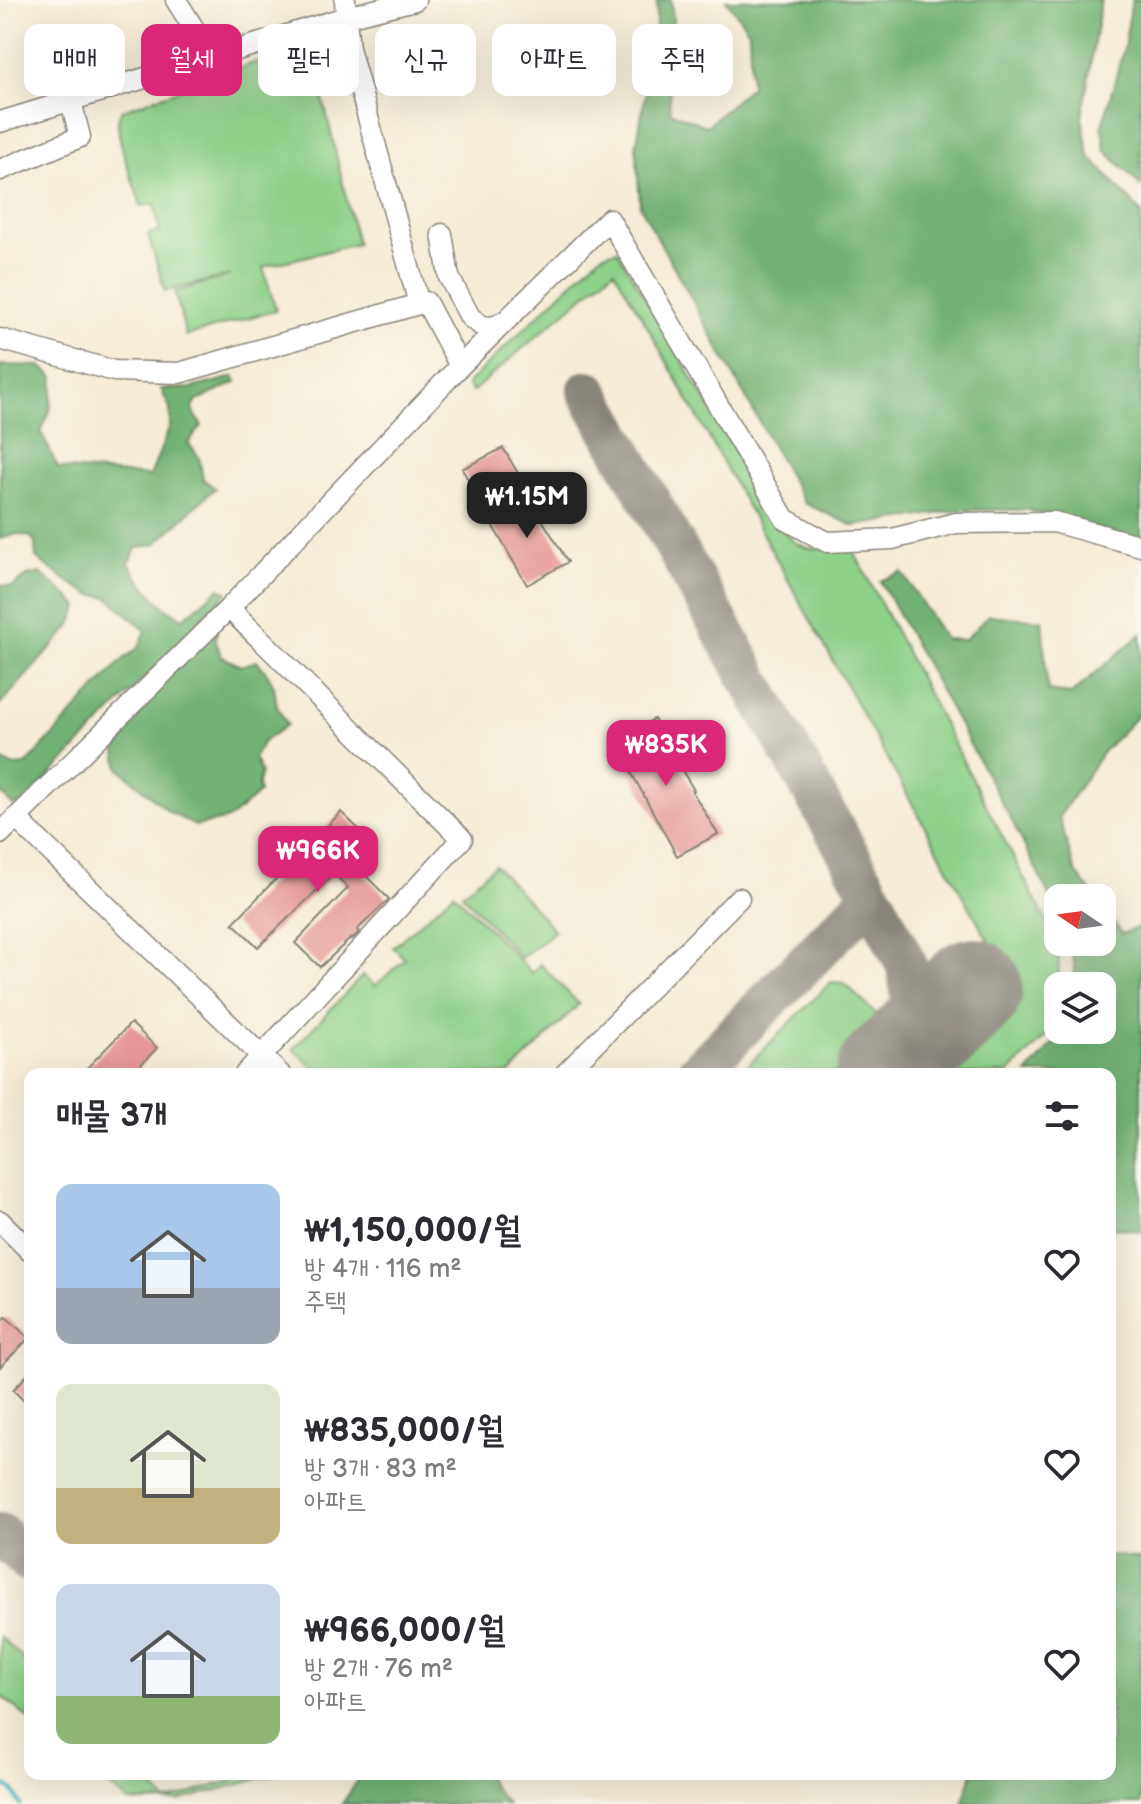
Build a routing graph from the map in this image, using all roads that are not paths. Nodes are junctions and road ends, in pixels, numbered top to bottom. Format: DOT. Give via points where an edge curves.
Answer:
graph roads {
  1 [pos="176,0"];
  2 [pos="415,0"];
  3 [pos="346,9"];
  4 [pos="191,24"];
  5 [pos="242,47"];
  6 [pos="141,80"];
  7 [pos="71,101"];
  8 [pos="0,122"];
  9 [pos="0,170"];
  10 [pos="442,234"];
  11 [pos="419,304"];
  12 [pos="505,321"];
  13 [pos="0,339"];
  14 [pos="460,366"];
  15 [pos="1141,546"];
  16 [pos="229,608"];
  17 [pos="16,818"];
  18 [pos="0,834"];
  19 [pos="739,898"];
  20 [pos="262,1056"];
  21 [pos="251,1068"];
  22 [pos="274,1068"];
  23 [pos="571,1068"];
  24 [pos="0,1221"];
  25 [pos="24,1245"];
  1 -- 4 [label="lane"];
  2 -- 3 [label="lane"];
  3 -- 5 [label="lane"];
  3 -- 11 [label="lane" via="349,48"];
  6 -- 7 [label="lane"];
  7 -- 8 [label="lane"];
  7 -- 9 [label="lane" via="80,137"];
  10 -- 12 [label="lane" via="449,277 470,317 482,326"];
  11 -- 13 [label="lane" via="179,373 114,371"];
  11 -- 14 [label="lane" via="426,302"];
  12 -- 14 [label="lane"];
  12 -- 15 [label="lane" via="609,219 785,519 827,542 892,539 956,523 1054,522"];
  14 -- 16 [label="lane"];
  16 -- 17 [label="lane"];
  16 -- 20 [label="lane" via="462,839"];
  17 -- 18 [label="lane"];
  17 -- 20 [label="lane"];
  19 -- 23 [label="lane"];
  20 -- 21 [label="lane"];
  20 -- 22 [label="lane"];
  24 -- 25 [label="lane"];
}
